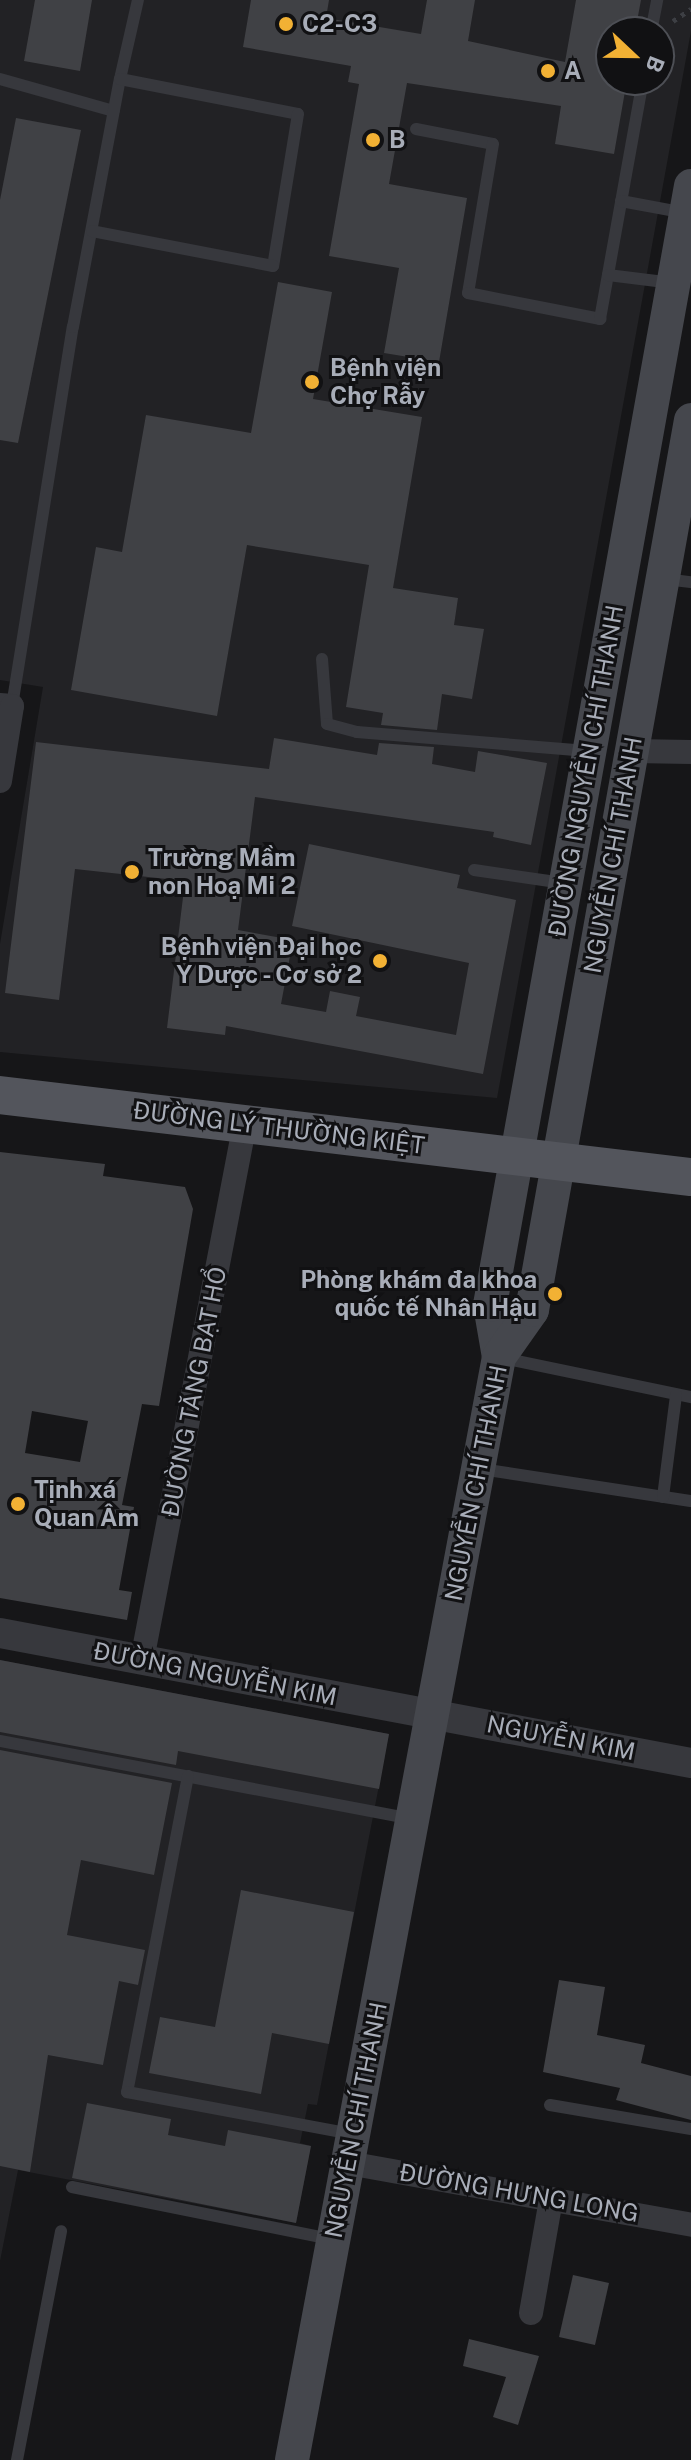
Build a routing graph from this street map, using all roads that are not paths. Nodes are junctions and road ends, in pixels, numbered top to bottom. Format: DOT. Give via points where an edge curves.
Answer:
graph roads {
  1 [pos="138,0"];
  2 [pos="0,79"];
  3 [pos="120,79"];
  4 [pos="640,96"];
  5 [pos="114,111"];
  6 [pos="416,129"];
  7 [pos="621,201"];
  8 [pos="689,205"];
  9 [pos="92,231"];
  10 [pos="608,275"];
  11 [pos="682,282"];
  12 [pos="691,420"];
  13 [pos="683,510"];
  14 [pos="677,580"];
  15 [pos="613,622"];
  16 [pos="654,629"];
  17 [pos="322,659"];
  18 [pos="6,705"];
  19 [pos="590,751"];
  20 [pos="632,751"];
  21 [pos="691,752"];
  22 [pos="0,781"];
  23 [pos="474,870"];
  24 [pos="566,884"];
  25 [pos="0,1095"];
  26 [pos="245,1123"];
  27 [pos="518,1156"];
  28 [pos="559,1161"];
  29 [pos="691,1177"];
  30 [pos="499,1357"];
  31 [pos="676,1395"];
  32 [pos="691,1397"];
  33 [pos="478,1469"];
  34 [pos="663,1497"];
  35 [pos="691,1501"];
  36 [pos="0,1633"];
  37 [pos="142,1660"];
  38 [pos="431,1714"];
  39 [pos="0,1741"];
  40 [pos="691,1763"];
  41 [pos="188,1776"];
  42 [pos="411,1819"];
  43 [pos="550,2105"];
  44 [pos="691,2129"];
  45 [pos="350,2148"];
  46 [pos="72,2187"];
  47 [pos="551,2199"];
  48 [pos="691,2225"];
  49 [pos="61,2231"];
  50 [pos="333,2239"];
  51 [pos="531,2313"];
  52 [pos="17,2460"];
  53 [pos="292,2460"];
  1 -- 3 [label="lane"];
  2 -- 5 [label="lane"];
  3 -- 5 [label="lane"];
  3 -- 9 [label="lane" via="298,114 273,266"];
  4 -- 7 [label="lane"];
  5 -- 9 [label="lane"];
  6 -- 10 [label="lane" via="493,144 468,293 600,319"];
  7 -- 8 [label="lane"];
  7 -- 10 [label="lane"];
  8 -- 11 [label="main road, ĐƯỜNG NGUYỄN CHÍ THANH"];
  9 -- 18 [label="lane"];
  10 -- 11 [label="lane"];
  11 -- 15 [label="main road, ĐƯỜNG NGUYỄN CHÍ THANH"];
  12 -- 13 [label="main road, NGUYỄN CHÍ THANH"];
  13 -- 14 [label="main road, NGUYỄN CHÍ THANH"];
  14 -- 16 [label="main road, NGUYỄN CHÍ THANH"];
  15 -- 16 [label="main road"];
  15 -- 19 [label="main road, ĐƯỜNG NGUYỄN CHÍ THANH"];
  16 -- 20 [label="main road, NGUYỄN CHÍ THANH"];
  17 -- 19 [label="lane" via="327,724 357,732"];
  18 -- 22 [label="street"];
  19 -- 20 [label="main road"];
  19 -- 24 [label="main road, ĐƯỜNG NGUYỄN CHÍ THANH"];
  20 -- 21 [label="street"];
  20 -- 28 [label="main road, NGUYỄN CHÍ THANH"];
  23 -- 24 [label="lane"];
  24 -- 27 [label="main road, ĐƯỜNG NGUYỄN CHÍ THANH"];
  25 -- 26 [label="main road, ĐƯỜNG LÝ THƯỜNG KIỆT"];
  26 -- 27 [label="main road, ĐƯỜNG LÝ THƯỜNG KIỆT"];
  26 -- 37 [label="street, ĐƯỜNG TĂNG BẠT HỔ"];
  27 -- 28 [label="main road, ĐƯỜNG LÝ THƯỜNG KIỆT"];
  27 -- 30 [label="main road, ĐƯỜNG NGUYỄN CHÍ THANH" via="490,1305"];
  28 -- 29 [label="main road, ĐƯỜNG LÝ THƯỜNG KIỆT"];
  28 -- 30 [label="main road, NGUYỄN CHÍ THANH" via="532,1310"];
  30 -- 31 [label="lane"];
  30 -- 33 [label="main road, NGUYỄN CHÍ THANH"];
  31 -- 32 [label="lane"];
  31 -- 34 [label="lane"];
  33 -- 34 [label="lane"];
  33 -- 38 [label="main road, NGUYỄN CHÍ THANH"];
  34 -- 35 [label="lane"];
  36 -- 37 [label="street, ĐƯỜNG NGUYỄN KIM"];
  37 -- 38 [label="street, ĐƯỜNG NGUYỄN KIM"];
  38 -- 40 [label="street, NGUYỄN KIM"];
  38 -- 42 [label="main road, NGUYỄN CHÍ THANH"];
  39 -- 41 [label="lane"];
  41 -- 42 [label="lane"];
  41 -- 45 [label="lane" via="127,2092"];
  42 -- 45 [label="main road, NGUYỄN CHÍ THANH"];
  43 -- 44 [label="lane"];
  45 -- 47 [label="street, ĐƯỜNG HƯNG LONG"];
  45 -- 50 [label="main road, NGUYỄN CHÍ THANH"];
  46 -- 50 [label="lane"];
  47 -- 48 [label="street, ĐƯỜNG HƯNG LONG"];
  47 -- 51 [label="street"];
  49 -- 52 [label="lane"];
  50 -- 53 [label="main road, NGUYỄN CHÍ THANH"];
}
